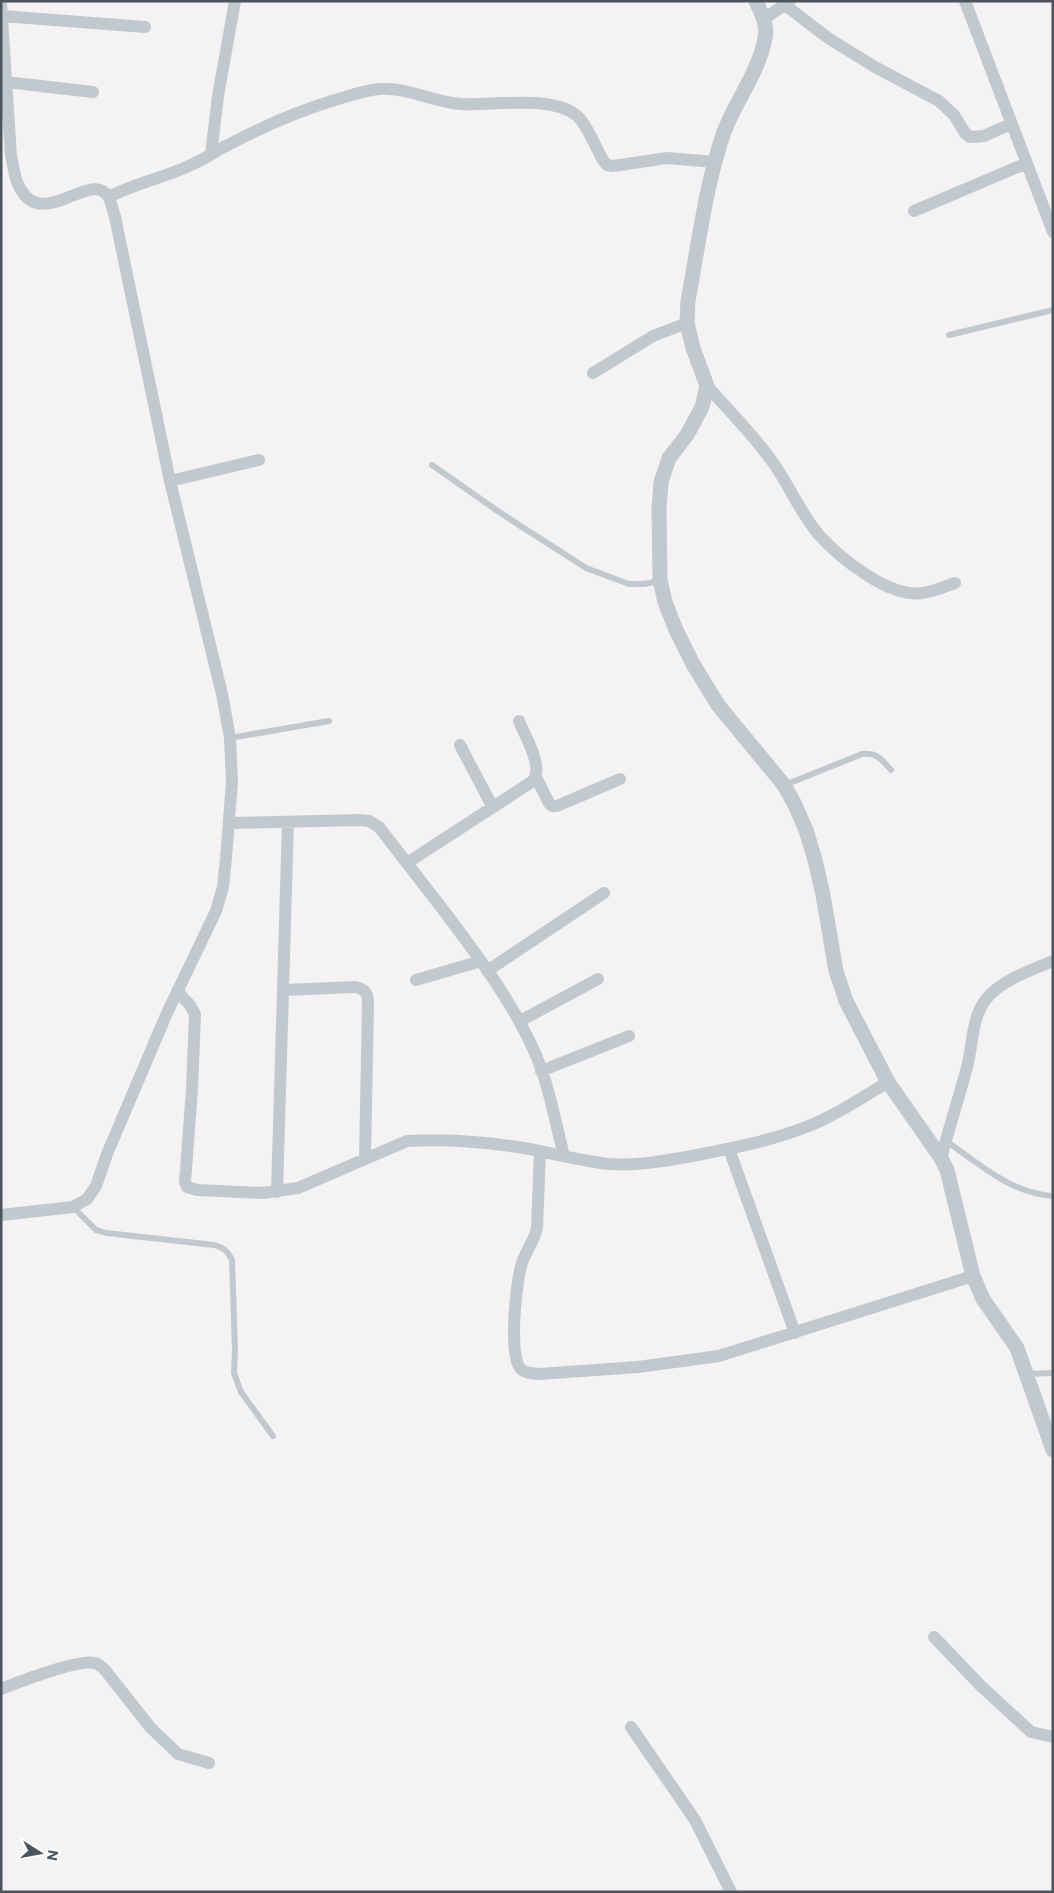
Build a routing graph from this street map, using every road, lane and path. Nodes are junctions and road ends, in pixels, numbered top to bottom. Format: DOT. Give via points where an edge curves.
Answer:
graph roads {
  1 [pos="235,1"];
  2 [pos="756,1"];
  3 [pos="965,1"];
  4 [pos="1,2"];
  5 [pos="788,3"];
  6 [pos="2,16"];
  7 [pos="764,19"];
  8 [pos="145,27"];
  9 [pos="6,82"];
  10 [pos="93,92"];
  11 [pos="1011,124"];
  12 [pos="211,154"];
  13 [pos="714,162"];
  14 [pos="1027,163"];
  15 [pos="109,197"];
  16 [pos="914,212"];
  17 [pos="1053,232"];
  18 [pos="1053,310"];
  19 [pos="687,322"];
  20 [pos="949,335"];
  21 [pos="593,373"];
  22 [pos="708,386"];
  23 [pos="259,460"];
  24 [pos="432,465"];
  25 [pos="170,482"];
  26 [pos="660,580"];
  27 [pos="955,583"];
  28 [pos="329,721"];
  29 [pos="519,721"];
  30 [pos="230,738"];
  31 [pos="460,745"];
  32 [pos="891,770"];
  33 [pos="536,777"];
  34 [pos="620,779"];
  35 [pos="784,785"];
  36 [pos="492,806"];
  37 [pos="288,822"];
  38 [pos="230,823"];
  39 [pos="407,863"];
  40 [pos="604,893"];
  41 [pos="1053,962"];
  42 [pos="484,966"];
  43 [pos="598,979"];
  44 [pos="416,980"];
  45 [pos="283,990"];
  46 [pos="177,991"];
  47 [pos="520,1021"];
  48 [pos="629,1036"];
  49 [pos="541,1071"];
  50 [pos="888,1082"];
  51 [pos="946,1141"];
  52 [pos="729,1149"];
  53 [pos="540,1151"];
  54 [pos="564,1156"];
  55 [pos="941,1158"];
  56 [pos="365,1159"];
  57 [pos="277,1192"];
  58 [pos="1053,1196"];
  59 [pos="73,1207"];
  60 [pos="1,1215"];
  61 [pos="973,1276"];
  62 [pos="796,1333"];
  63 [pos="1053,1373"];
  64 [pos="1027,1374"];
  65 [pos="274,1436"];
  66 [pos="1053,1450"];
  67 [pos="934,1637"];
  68 [pos="1,1689"];
  69 [pos="631,1727"];
  70 [pos="1053,1737"];
  71 [pos="209,1763"];
  72 [pos="731,1892"];
  1 -- 12 [label="street"];
  2 -- 7 [label="street"];
  3 -- 11 [label="street"];
  4 -- 6 [label="street"];
  5 -- 7 [label="street"];
  5 -- 11 [label="street" via="828,38 939,101 970,137 984,136"];
  6 -- 8 [label="street"];
  6 -- 9 [label="street"];
  7 -- 13 [label="street" via="766,36 760,57"];
  9 -- 10 [label="street"];
  9 -- 15 [label="street" via="11,156 16,180 25,195 35,202 47,204 60,202 87,189 100,190"];
  11 -- 14 [label="street"];
  12 -- 13 [label="street" via="306,109 379,89 397,90 438,102 554,105 569,110 581,120 607,165 667,158"];
  12 -- 15 [label="street" via="170,174"];
  13 -- 19 [label="street" via="688,301"];
  14 -- 16 [label="street"];
  14 -- 17 [label="street"];
  15 -- 25 [label="street"];
  18 -- 20 [label="lane"];
  19 -- 21 [label="street" via="653,336"];
  19 -- 22 [label="street"];
  22 -- 26 [label="street" via="702,406 669,458 661,482"];
  22 -- 27 [label="street" via="774,463 819,534 839,554 888,587 907,593 921,594"];
  23 -- 25 [label="street"];
  24 -- 26 [label="lane" via="586,568 629,584"];
  25 -- 30 [label="street"];
  26 -- 35 [label="street" via="676,630 703,680 723,711"];
  28 -- 30 [label="lane"];
  29 -- 33 [label="street" via="537,764"];
  30 -- 38 [label="street"];
  31 -- 36 [label="street"];
  32 -- 35 [label="lane" via="876,755 862,754"];
  33 -- 34 [label="street" via="552,806"];
  33 -- 36 [label="street"];
  35 -- 50 [label="street" via="806,830 815,860 836,971 846,1001"];
  36 -- 39 [label="street"];
  37 -- 38 [label="street"];
  37 -- 39 [label="street" via="369,821 379,827"];
  37 -- 45 [label="street"];
  38 -- 46 [label="street" via="223,887 216,911"];
  39 -- 42 [label="street"];
  40 -- 42 [label="street"];
  41 -- 51 [label="street" via="1034,968 994,990 985,1000 978,1014 967,1069"];
  42 -- 44 [label="street"];
  42 -- 47 [label="street"];
  43 -- 47 [label="street"];
  45 -- 56 [label="street" via="355,987 366,993"];
  45 -- 57 [label="street"];
  46 -- 57 [label="street" via="190,1005 195,1025 187,1187"];
  46 -- 59 [label="street" via="96,1186 87,1199"];
  47 -- 49 [label="street"];
  48 -- 49 [label="street"];
  49 -- 54 [label="street"];
  50 -- 52 [label="street" via="816,1123"];
  50 -- 55 [label="street"];
  51 -- 55 [label="street"];
  51 -- 58 [label="lane" via="1008,1183 1036,1194"];
  52 -- 54 [label="street" via="626,1165"];
  52 -- 62 [label="street"];
  53 -- 54 [label="street"];
  53 -- 56 [label="street" via="426,1140 407,1141"];
  53 -- 62 [label="street" via="537,1228 519,1274 514,1327 516,1361 524,1372 539,1374 690,1361 719,1356"];
  55 -- 61 [label="street" via="951,1183"];
  56 -- 57 [label="street" via="298,1188"];
  59 -- 60 [label="street"];
  59 -- 65 [label="lane" via="96,1230 106,1233 214,1245 228,1252 232,1260 234,1373 241,1392"];
  61 -- 62 [label="street"];
  61 -- 64 [label="street" via="983,1299 1017,1348"];
  63 -- 64 [label="lane"];
  64 -- 66 [label="street"];
  67 -- 70 [label="street" via="1031,1732"];
  68 -- 71 [label="street" via="56,1670 96,1664 150,1727 178,1754"];
  69 -- 72 [label="street" via="695,1820"];
}
